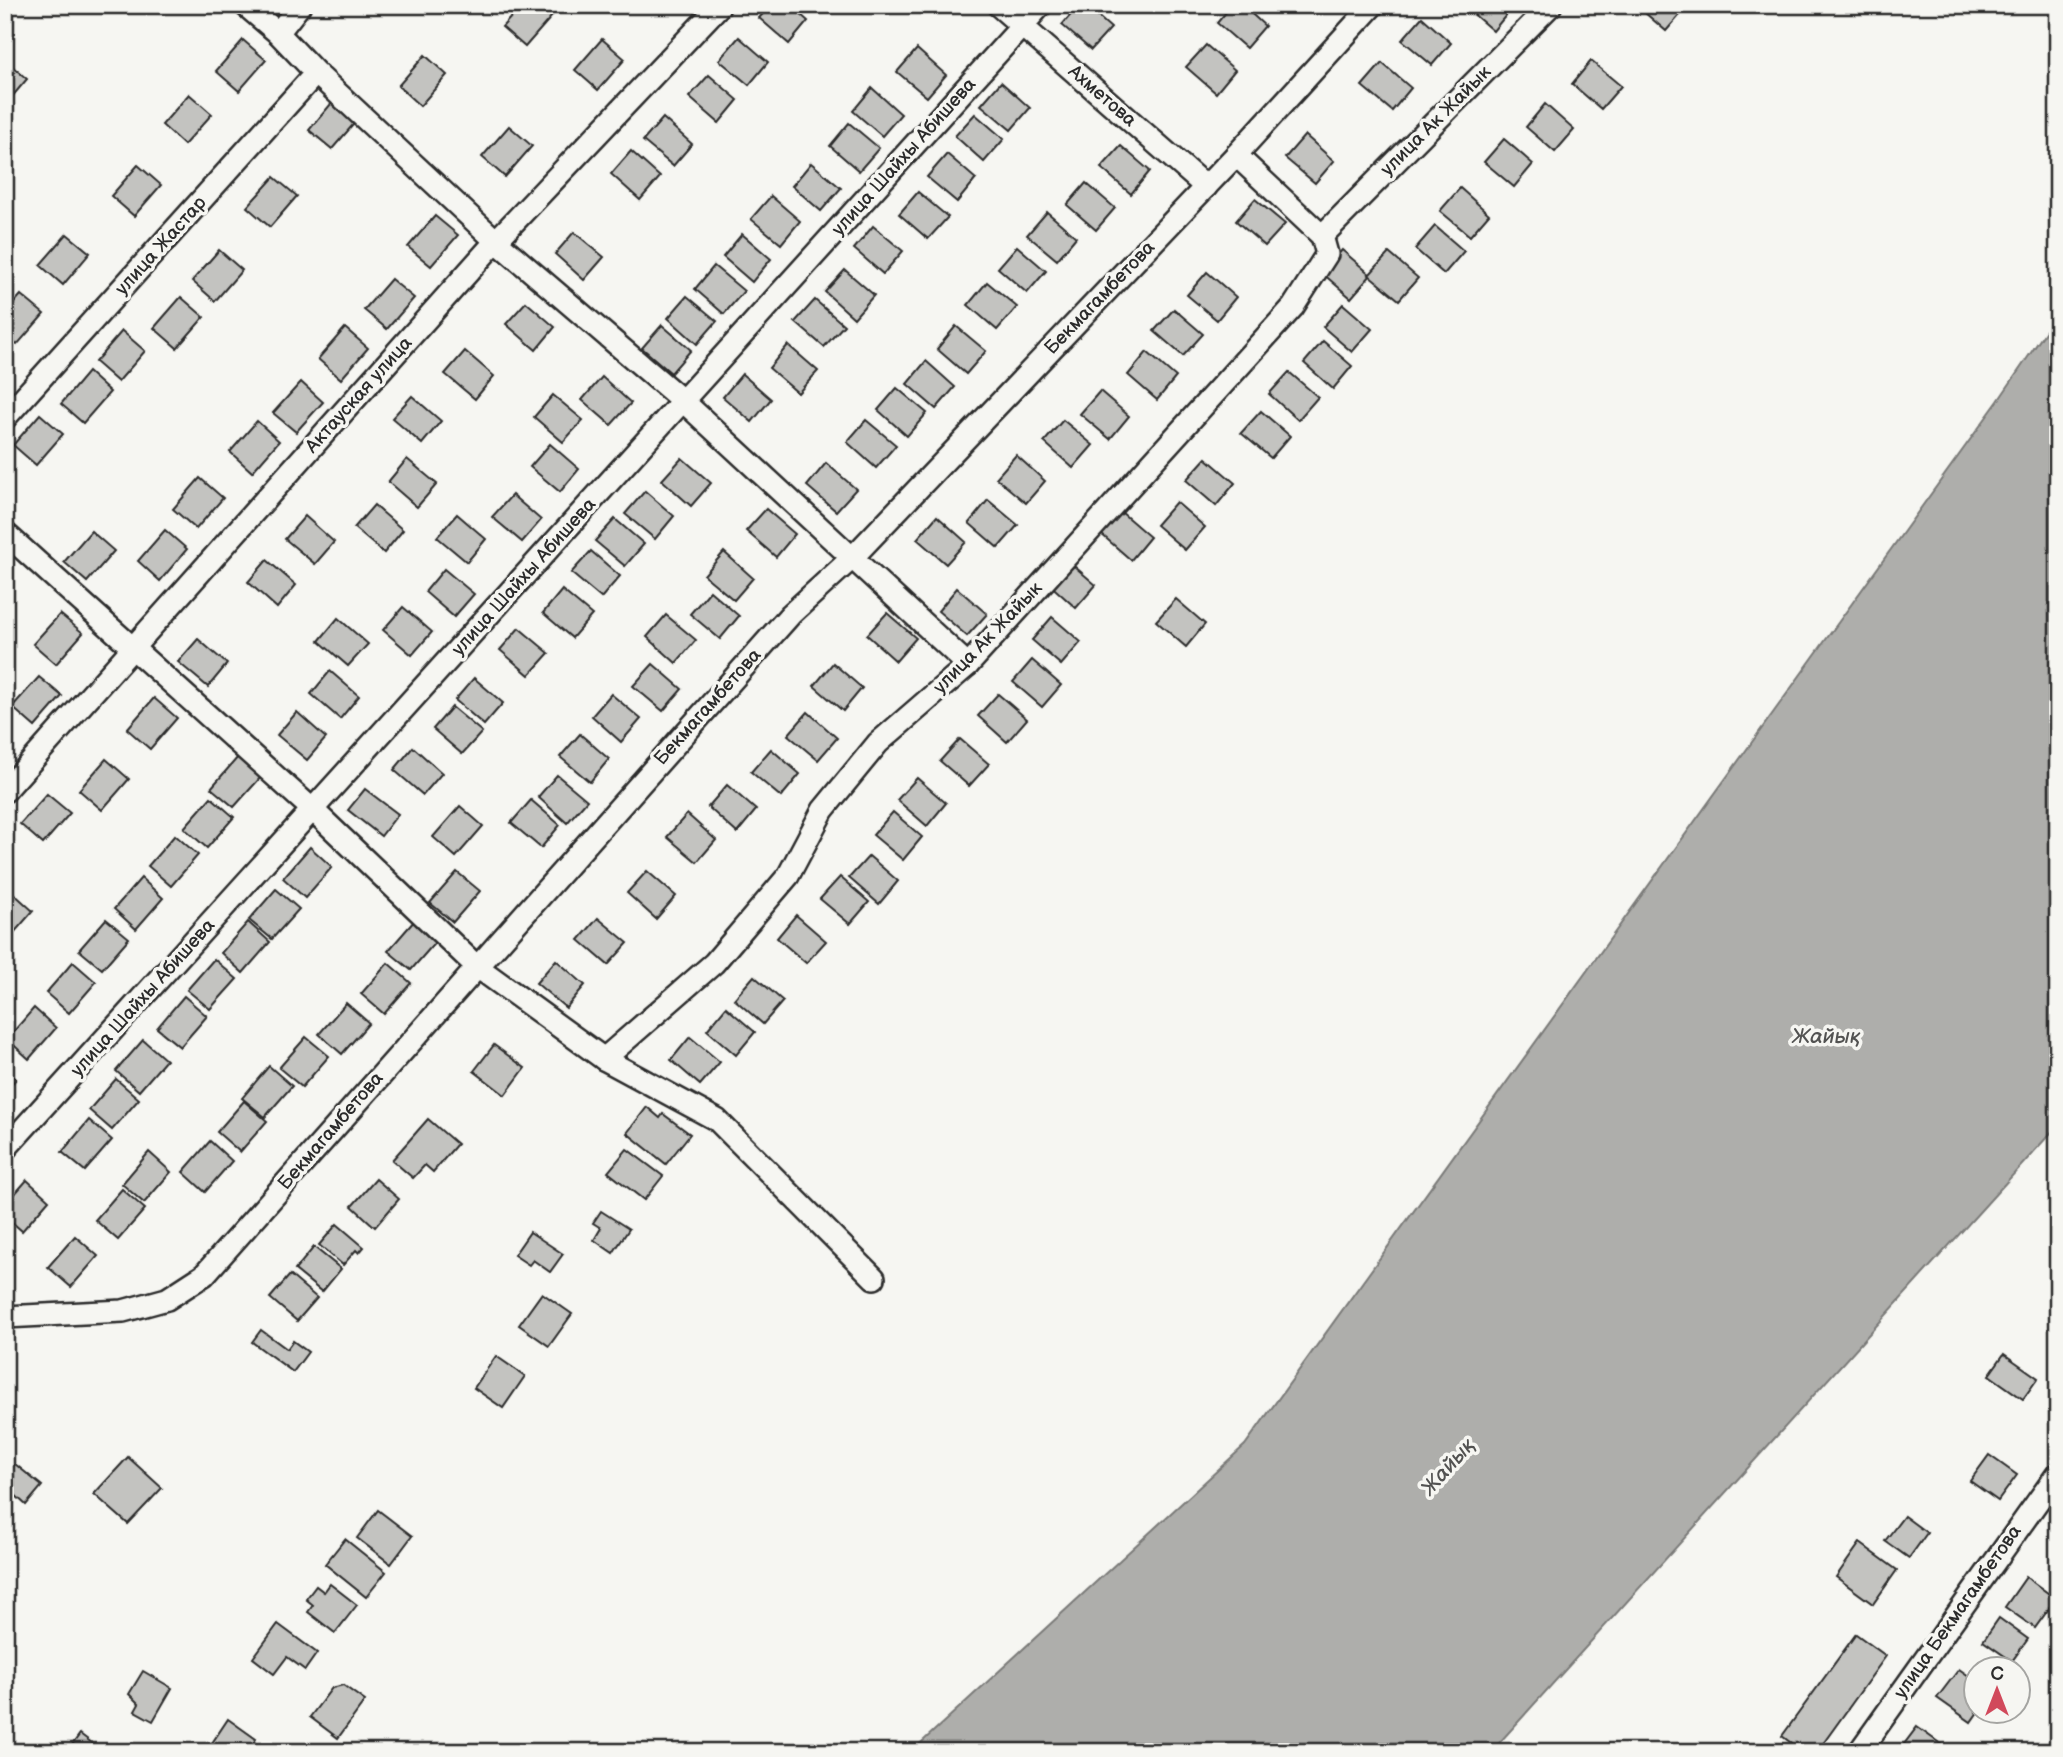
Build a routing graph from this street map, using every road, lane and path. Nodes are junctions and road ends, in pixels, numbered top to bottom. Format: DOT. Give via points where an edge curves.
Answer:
graph roads {
  1 [pos="245,5"];
  2 [pos="300,5"];
  3 [pos="720,5"];
  4 [pos="999,5"];
  5 [pos="1041,5"];
  6 [pos="1373,5"];
  7 [pos="1551,5"];
  8 [pos="1022,27"];
  9 [pos="278,33"];
  10 [pos="316,73"];
  11 [pos="1236,155"];
  12 [pos="1206,187"];
  13 [pos="1322,236"];
  14 [pos="496,241"];
  15 [pos="683,401"];
  16 [pos="5,418"];
  17 [pos="5,533"];
  18 [pos="852,558"];
  19 [pos="135,648"];
  20 [pos="968,665"];
  21 [pos="5,791"];
  22 [pos="314,811"];
  23 [pos="476,966"];
  24 [pos="604,1059"];
  25 [pos="5,1149"];
  26 [pos="874,1278"];
  27 [pos="5,1317"];
  28 [pos="2058,1473"];
  29 [pos="1859,1752"];
  1 -- 9 [label="street"];
  2 -- 9 [label="street"];
  3 -- 14 [label="street, Актауская улица"];
  4 -- 8 [label="street, Ахметова"];
  5 -- 8 [label="street, улица Шайхы Абишева"];
  6 -- 11 [label="street, Бекмагамбетова"];
  7 -- 13 [label="street, улица Ак Жайык"];
  8 -- 12 [label="street, Ахметова"];
  8 -- 15 [label="street, улица Шайхы Абишева"];
  9 -- 10 [label="street"];
  10 -- 14 [label="street"];
  10 -- 16 [label="street, улица Жастар"];
  11 -- 12 [label="street, Бекмагамбетова"];
  11 -- 13 [label="street"];
  12 -- 18 [label="street, Бекмагамбетова"];
  13 -- 20 [label="street, улица Ак Жайык" via="1326,254 1293,307"];
  14 -- 15 [label="street"];
  14 -- 19 [label="street, Актауская улица"];
  15 -- 18 [label="street"];
  15 -- 22 [label="street, улица Шайхы Абишева"];
  17 -- 19 [label="street"];
  18 -- 20 [label="street"];
  18 -- 23 [label="street, Бекмагамбетова" via="791,614"];
  19 -- 21 [label="street, Актауская улица"];
  19 -- 22 [label="street"];
  20 -- 24 [label="street, улица Ак Жайык" via="878,743 822,810 788,876 714,962"];
  22 -- 23 [label="street"];
  22 -- 25 [label="street, улица Шайхы Абишева"];
  23 -- 24 [label="street"];
  23 -- 27 [label="street, Бекмагамбетова" via="204,1276 167,1299 123,1311"];
  24 -- 26 [label="street" via="717,1120"];
  28 -- 29 [label="street, улица Бекмагамбетова"];
}
